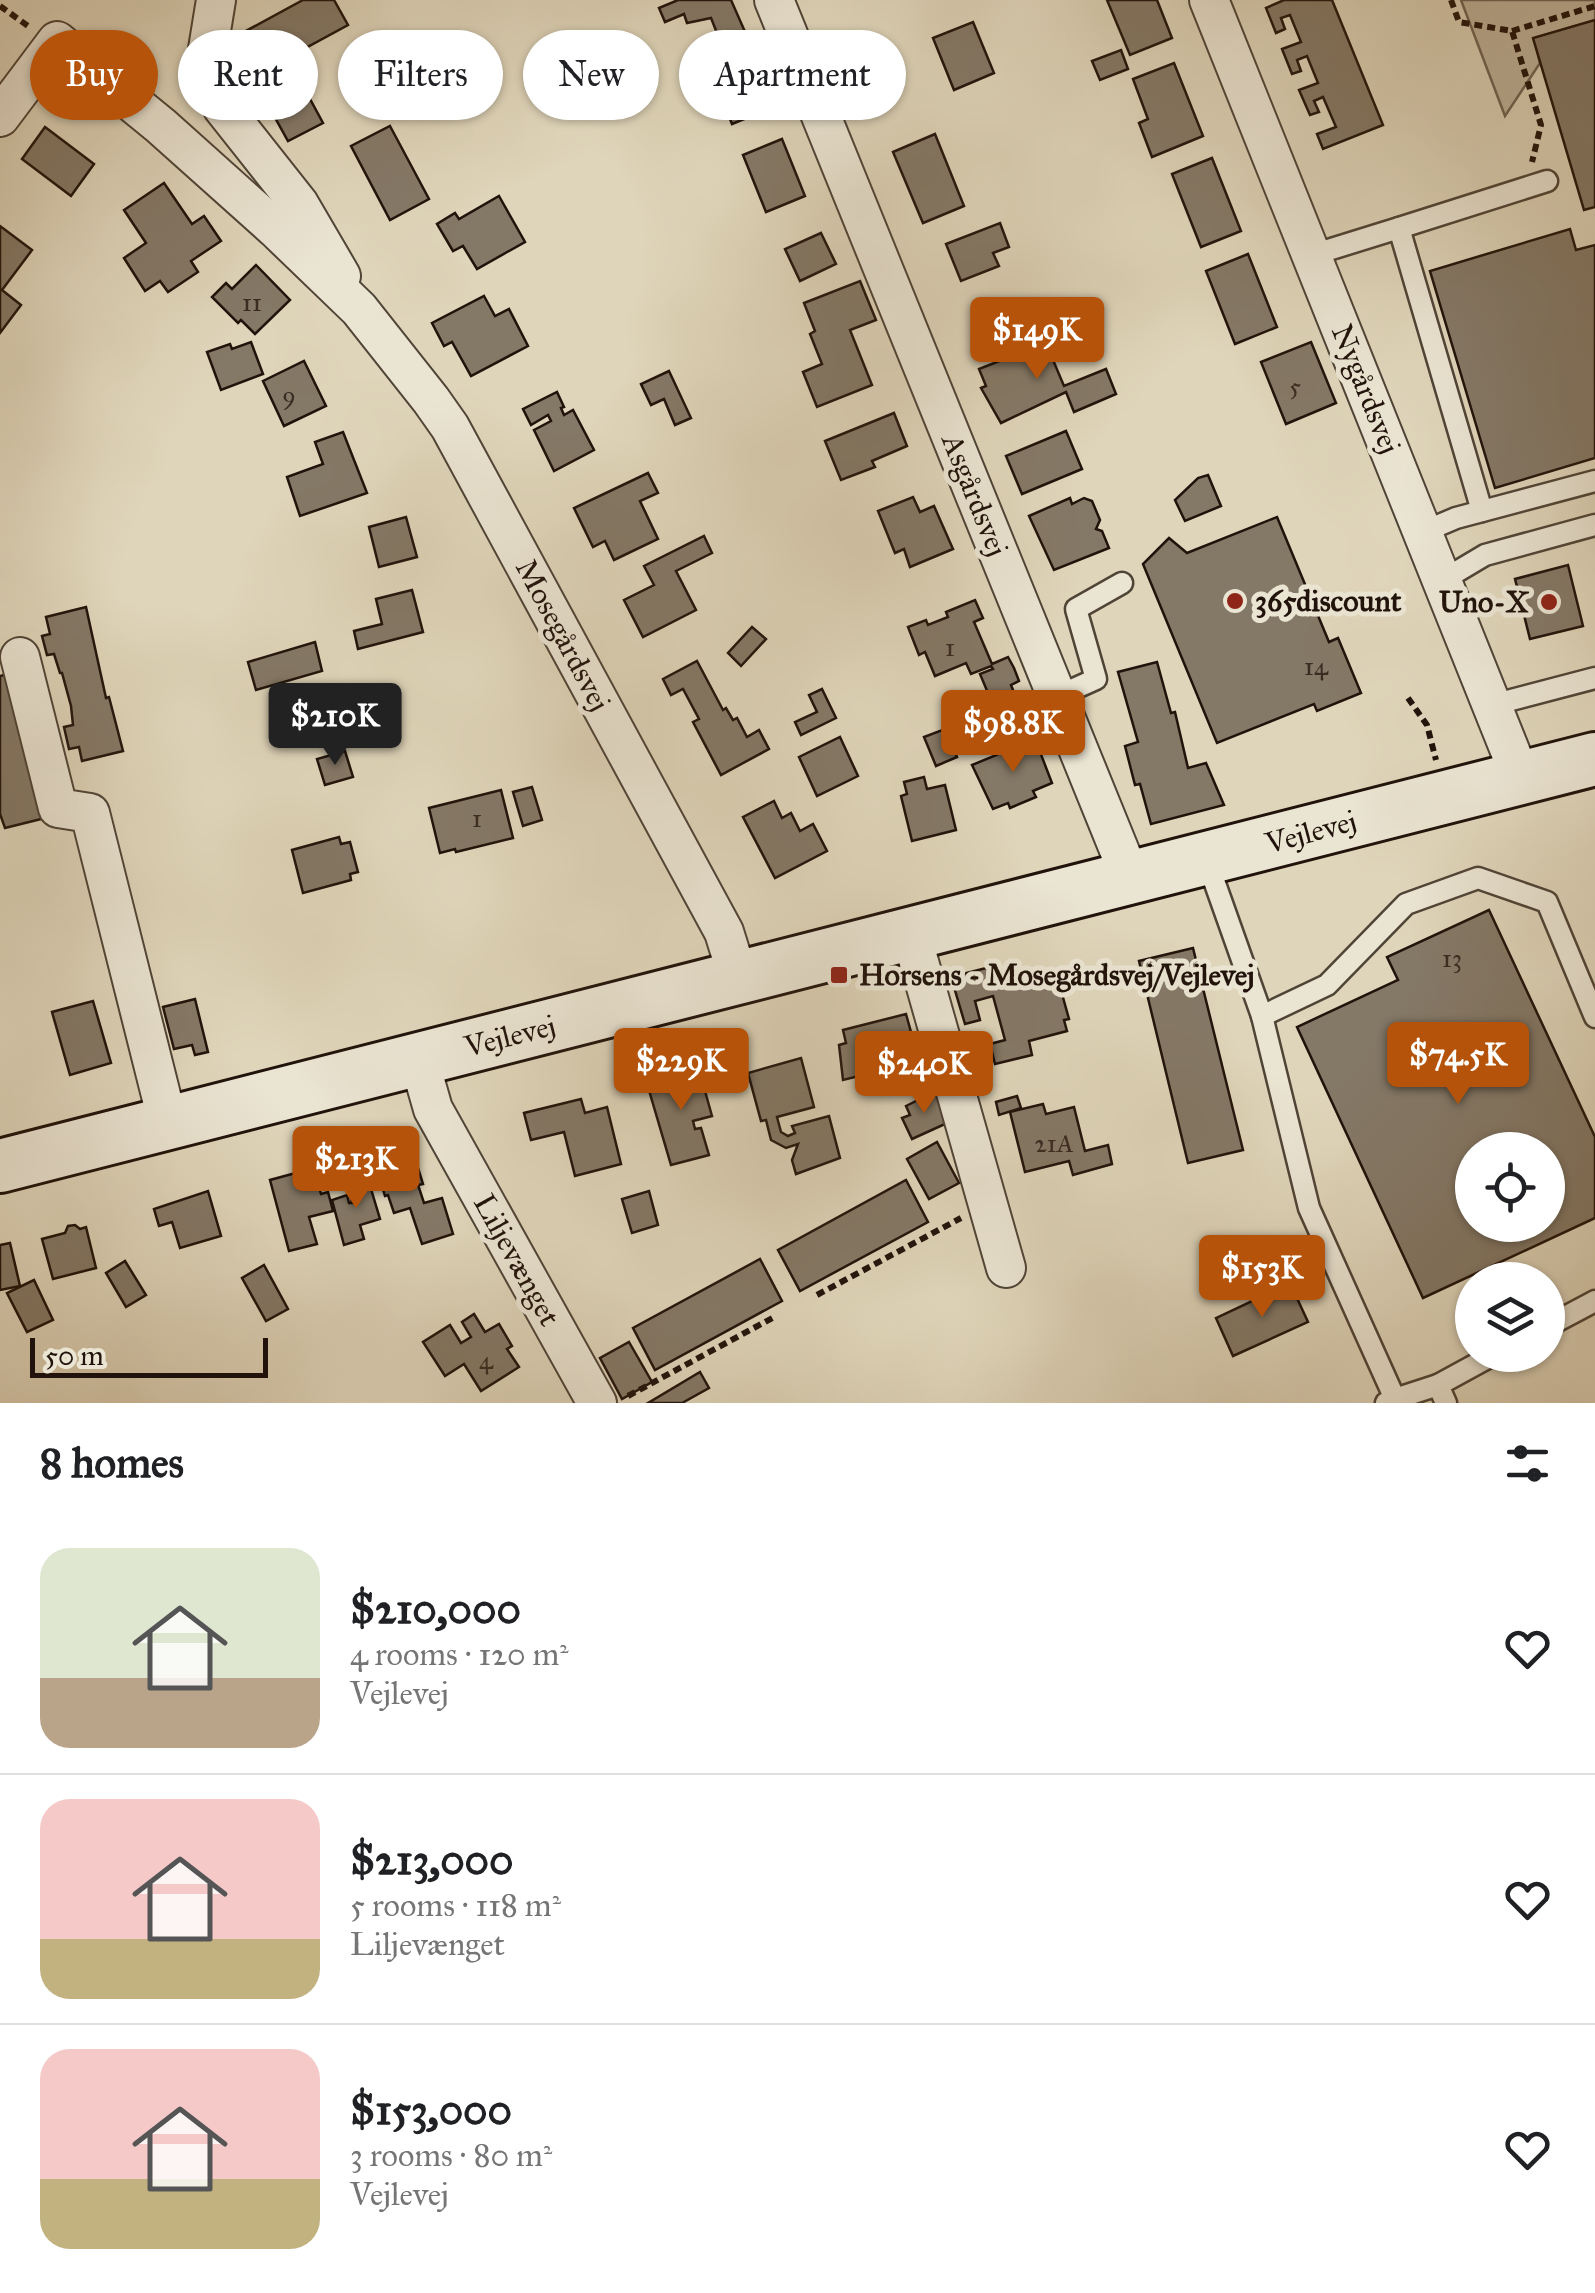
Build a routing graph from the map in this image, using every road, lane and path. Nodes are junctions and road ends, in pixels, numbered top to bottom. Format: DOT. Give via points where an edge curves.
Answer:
graph roads {
  1 [pos="216,0"];
  2 [pos="774,0"];
  3 [pos="1210,0"];
  4 [pos="1450,0"];
  5 [pos="1595,6"];
  6 [pos="1512,30"];
  7 [pos="0,117"];
  8 [pos="1548,181"];
  9 [pos="1525,188"];
  10 [pos="1399,228"];
  11 [pos="1312,255"];
  12 [pos="359,309"];
  13 [pos="1595,481"];
  14 [pos="1482,510"];
  15 [pos="1595,525"];
  16 [pos="1423,532"];
  17 [pos="1443,580"];
  18 [pos="1122,583"];
  19 [pos="20,657"];
  20 [pos="1595,678"];
  21 [pos="1056,696"];
  22 [pos="1408,698"];
  23 [pos="1492,705"];
  24 [pos="1595,759"];
  25 [pos="1521,778"];
  26 [pos="1445,798"];
  27 [pos="1206,860"];
  28 [pos="1131,879"];
  29 [pos="910,934"];
  30 [pos="738,978"];
  31 [pos="1262,1016"];
  32 [pos="1595,1017"];
  33 [pos="419,1060"];
  34 [pos="168,1123"];
  35 [pos="0,1166"];
  36 [pos="987,1204"];
  37 [pos="1006,1268"];
  38 [pos="817,1296"];
  39 [pos="1595,1301"];
  40 [pos="776,1316"];
  41 [pos="1565,1317"];
  42 [pos="1471,1372"];
  43 [pos="1442,1394"];
  44 [pos="1390,1401"];
  45 [pos="597,1403"];
  46 [pos="615,1403"];
  1 -- 12 [label="street, Mosegårdsvej" via="208,80 222,108 300,204"];
  2 -- 21 [label="street, Asgårdsvej"];
  3 -- 11 [label="street, Nygårdsvej"];
  4 -- 6 [label="path" via="1460,22"];
  5 -- 6 [label="path"];
  6 -- 9 [label="path" via="1541,125"];
  7 -- 12 [label="street, Mosegårdsvej" via="56,40 161,126"];
  8 -- 9 [label="lane"];
  9 -- 10 [label="lane"];
  10 -- 11 [label="lane"];
  10 -- 14 [label="lane"];
  11 -- 16 [label="street, Nygårdsvej"];
  12 -- 30 [label="street, Mosegårdsvej" via="450,427 724,932"];
  13 -- 14 [label="lane"];
  14 -- 16 [label="lane"];
  15 -- 17 [label="lane" via="1485,555"];
  16 -- 17 [label="street, Nygårdsvej"];
  17 -- 23 [label="street, Nygårdsvej"];
  18 -- 21 [label="lane" via="1076,609 1096,679"];
  19 -- 34 [label="street" via="58,808 90,813"];
  20 -- 23 [label="lane"];
  21 -- 28 [label="street, Asgårdsvej"];
  22 -- 26 [label="path" via="1427,725"];
  23 -- 25 [label="street, Nygårdsvej"];
  24 -- 25 [label="street, Vejlevej"];
  25 -- 26 [label="street, Vejlevej"];
  26 -- 27 [label="street, Vejlevej"];
  27 -- 28 [label="street, Vejlevej"];
  27 -- 31 [label="lane"];
  28 -- 29 [label="street, Vejlevej"];
  29 -- 30 [label="street, Vejlevej"];
  29 -- 36 [label="street"];
  30 -- 33 [label="street, Vejlevej"];
  31 -- 32 [label="lane" via="1327,985 1406,904 1478,878 1546,902"];
  31 -- 44 [label="lane" via="1309,1208"];
  33 -- 34 [label="street, Vejlevej"];
  33 -- 45 [label="street, Liljevænget" via="433,1108"];
  34 -- 35 [label="street, Vejlevej"];
  36 -- 37 [label="street"];
  36 -- 38 [label="path"];
  39 -- 41 [label="lane"];
  40 -- 46 [label="path"];
  42 -- 43 [label="lane"];
  43 -- 44 [label="lane"];
}
